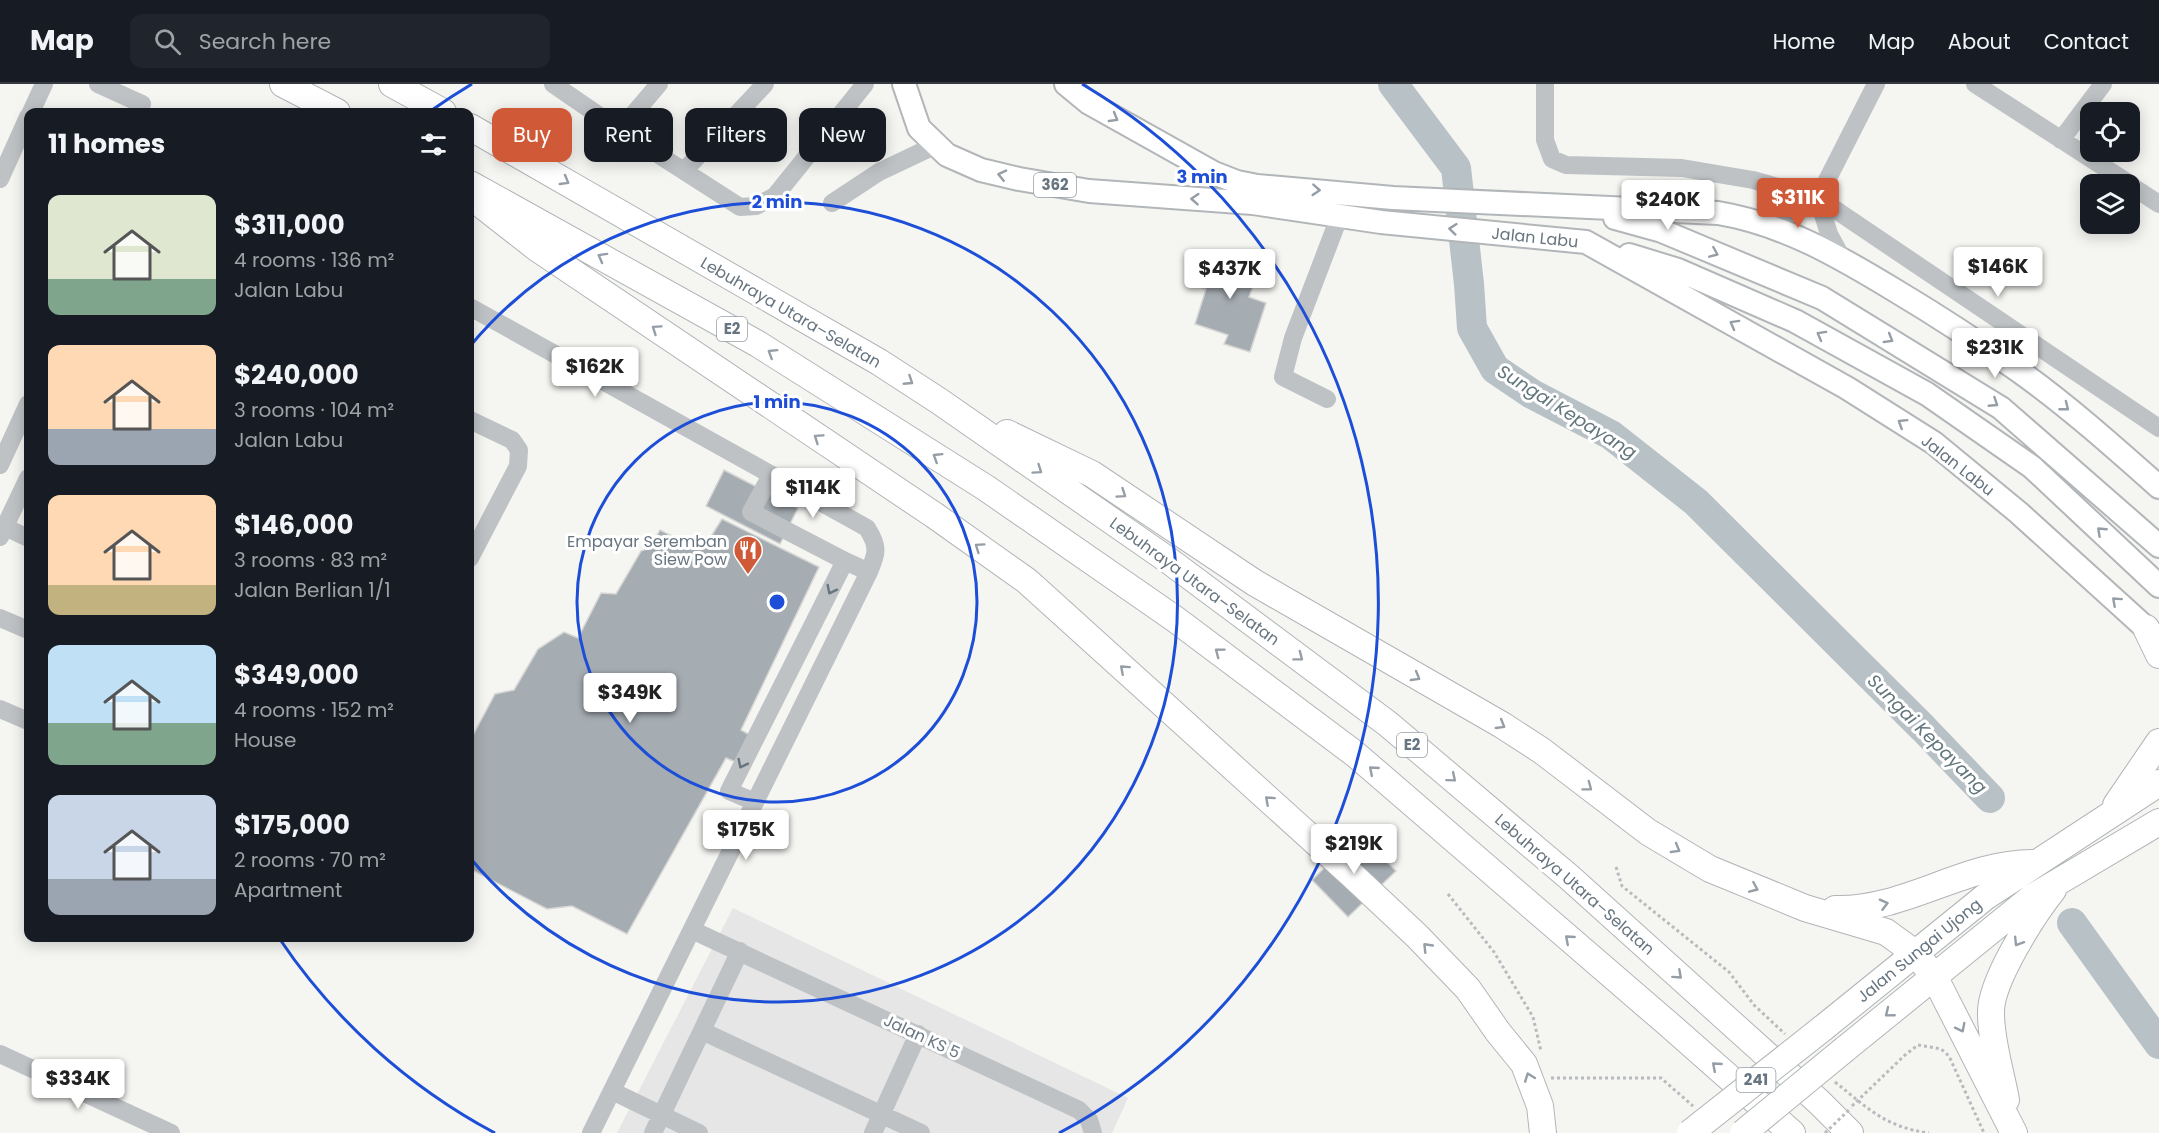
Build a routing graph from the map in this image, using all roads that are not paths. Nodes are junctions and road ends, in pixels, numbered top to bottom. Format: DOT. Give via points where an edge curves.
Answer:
graph roads {
  1 [pos="44,84"];
  2 [pos="99,84"];
  3 [pos="283,84"];
  4 [pos="392,84"];
  5 [pos="553,84"];
  6 [pos="659,84"];
  7 [pos="765,84"];
  8 [pos="865,84"];
  9 [pos="904,84"];
  10 [pos="1066,84"];
  11 [pos="1545,84"];
  12 [pos="1876,84"];
  13 [pos="1975,84"];
  14 [pos="2103,84"];
  15 [pos="142,104"];
  16 [pos="33,108"];
  17 [pos="329,108"];
  18 [pos="436,108"];
  19 [pos="588,108"];
  20 [pos="639,108"];
  21 [pos="24,126"];
  22 [pos="474,129"];
  23 [pos="2061,140"];
  24 [pos="936,145"];
  25 [pos="670,162"];
  26 [pos="684,171"];
  27 [pos="2113,174"];
  28 [pos="0,179"];
  29 [pos="474,186"];
  30 [pos="2140,192"];
  31 [pos="474,198"];
  32 [pos="1818,198"];
  33 [pos="832,203"];
  34 [pos="2159,204"];
  35 [pos="1579,207"];
  36 [pos="1340,215"];
  37 [pos="1762,222"];
  38 [pos="1586,242"];
  39 [pos="1842,258"];
  40 [pos="474,309"];
  41 [pos="1327,399"];
  42 [pos="939,401"];
  43 [pos="24,413"];
  44 [pos="474,422"];
  45 [pos="2159,428"];
  46 [pos="0,465"];
  47 [pos="771,475"];
  48 [pos="24,487"];
  49 [pos="2159,487"];
  50 [pos="3,532"];
  51 [pos="24,536"];
  52 [pos="2159,546"];
  53 [pos="474,550"];
  54 [pos="845,561"];
  55 [pos="869,572"];
  56 [pos="2159,586"];
  57 [pos="0,618"];
  58 [pos="24,628"];
  59 [pos="2152,634"];
  60 [pos="2159,655"];
  61 [pos="0,709"];
  62 [pos="24,719"];
  63 [pos="2159,742"];
  64 [pos="2159,783"];
  65 [pos="755,802"];
  66 [pos="2101,822"];
  67 [pos="2157,824"];
  68 [pos="2038,879"];
  69 [pos="1805,908"];
  70 [pos="692,930"];
  71 [pos="740,951"];
  72 [pos="1916,953"];
  73 [pos="1934,976"];
  74 [pos="702,1031"];
  75 [pos="918,1035"];
  76 [pos="0,1054"];
  77 [pos="612,1091"];
  78 [pos="881,1114"];
  79 [pos="662,1116"];
  80 [pos="1693,1121"];
  81 [pos="2013,1131"];
  82 [pos="171,1133"];
  83 [pos="591,1133"];
  84 [pos="653,1133"];
  85 [pos="699,1133"];
  86 [pos="873,1133"];
  87 [pos="921,1133"];
  88 [pos="1093,1133"];
  89 [pos="1543,1133"];
  90 [pos="1743,1133"];
  91 [pos="1792,1133"];
  92 [pos="1850,1133"];
  1 -- 16 [label="street"];
  2 -- 15 [label="street"];
  3 -- 17 [label="highway"];
  4 -- 18 [label="highway"];
  5 -- 19 [label="street"];
  6 -- 20 [label="street"];
  7 -- 26 [label="street"];
  8 -- 26 [label="street" via="775,196 756,206 740,207"];
  9 -- 24 [label="main road, Jalan Labu / 362" via="919,128"];
  10 -- 35 [label="main road, Jalan Labu, one-way" via="1089,104 1237,182 1393,198"];
  11 -- 32 [label="street" via="1545,140 1552,159 1566,165 1682,168 1753,180"];
  12 -- 32 [label="street"];
  13 -- 23 [label="street"];
  14 -- 23 [label="street"];
  21 -- 28 [label="street"];
  22 -- 42 [label="highway, Lebuhraya Utara–Selatan / E2, one-way" via="879,362"];
  23 -- 27 [label="street"];
  24 -- 33 [label="street" via="879,172"];
  36 -- 24 [label="main road, Jalan Labu / 362, one-way" via="1253,202 1089,191 1019,179 981,170 947,155"];
  25 -- 26 [label="street"];
  91 -- 29 [label="highway, E2, one-way" via="1354,754 1175,619 987,488 758,344"];
  30 -- 34 [label="street"];
  89 -- 31 [label="highway, one-way" via="1540,1106 1524,1064 1468,989 1352,875 1027,581 538,249"];
  32 -- 37 [label="street" via="1784,216"];
  32 -- 39 [label="street" via="1829,234"];
  32 -- 45 [label="street"];
  35 -- 37 [label="main road, Jalan Labu" via="1718,213"];
  35 -- 52 [label="main road, one-way" via="1662,231 1822,298 2001,408"];
  38 -- 36 [label="main road, Jalan Labu / 362, one-way"];
  36 -- 41 [label="street" via="1293,338 1283,377"];
  37 -- 39 [label="main road, Jalan Labu"];
  56 -- 38 [label="main road, one-way" via="2032,467 1928,394 1785,316 1678,270"];
  59 -- 38 [label="main road, Jalan Labu / 362, one-way" via="2019,513 1934,443 1847,388"];
  39 -- 49 [label="main road, Jalan Labu, one-way" via="2019,371"];
  40 -- 47 [label="street"];
  42 -- 69 [label="highway, one-way" via="1092,474 1255,583 1502,725 1648,832 1710,869"];
  42 -- 92 [label="highway, Lebuhraya Utara–Selatan / E2, one-way" via="1168,560 1388,724 1569,877"];
  43 -- 46 [label="street"];
  44 -- 53 [label="street" via="512,440 519,450 518,466"];
  47 -- 54 [label="street" via="751,512"];
  47 -- 55 [label="street" via="867,528 875,542 875,558"];
  48 -- 50 [label="street"];
  50 -- 51 [label="street"];
  54 -- 55 [label="street"];
  54 -- 65 [label="street, one-way" via="729,791"];
  55 -- 65 [label="street"];
  57 -- 58 [label="street"];
  59 -- 60 [label="highway"];
  61 -- 62 [label="street"];
  63 -- 66 [label="highway"];
  64 -- 66 [label="highway, Jalan Sungai Ujong / 241"];
  65 -- 70 [label="street"];
  66 -- 68 [label="highway, Jalan Sungai Ujong / 241"];
  67 -- 68 [label="highway, Jalan Sungai Ujong / 241" via="2106,852"];
  69 -- 68 [label="highway, one-way" via="1869,908 1975,874"];
  68 -- 72 [label="highway, Jalan Sungai Ujong / 241" via="1985,897"];
  68 -- 73 [label="highway, Jalan Sungai Ujong / 241"];
  68 -- 81 [label="highway, one-way" via="1990,1011"];
  69 -- 72 [label="highway" via="1886,932"];
  70 -- 71 [label="street, Jalan KS 5"];
  70 -- 77 [label="street"];
  71 -- 74 [label="street"];
  71 -- 75 [label="street, Jalan KS 5"];
  72 -- 73 [label="highway"];
  72 -- 80 [label="highway, Jalan Sungai Ujong / 241, bridge" via="1822,1028"];
  73 -- 81 [label="highway, one-way"];
  73 -- 90 [label="highway, Jalan Sungai Ujong / 241, one-way, bridge"];
  74 -- 78 [label="street"];
  74 -- 79 [label="street"];
  75 -- 78 [label="street"];
  75 -- 88 [label="street, Jalan KS 5" via="1079,1110 1089,1120"];
  76 -- 82 [label="street"];
  77 -- 79 [label="street"];
  77 -- 83 [label="street"];
  78 -- 86 [label="street"];
  78 -- 87 [label="street"];
  79 -- 84 [label="street"];
  79 -- 85 [label="street"];
}
